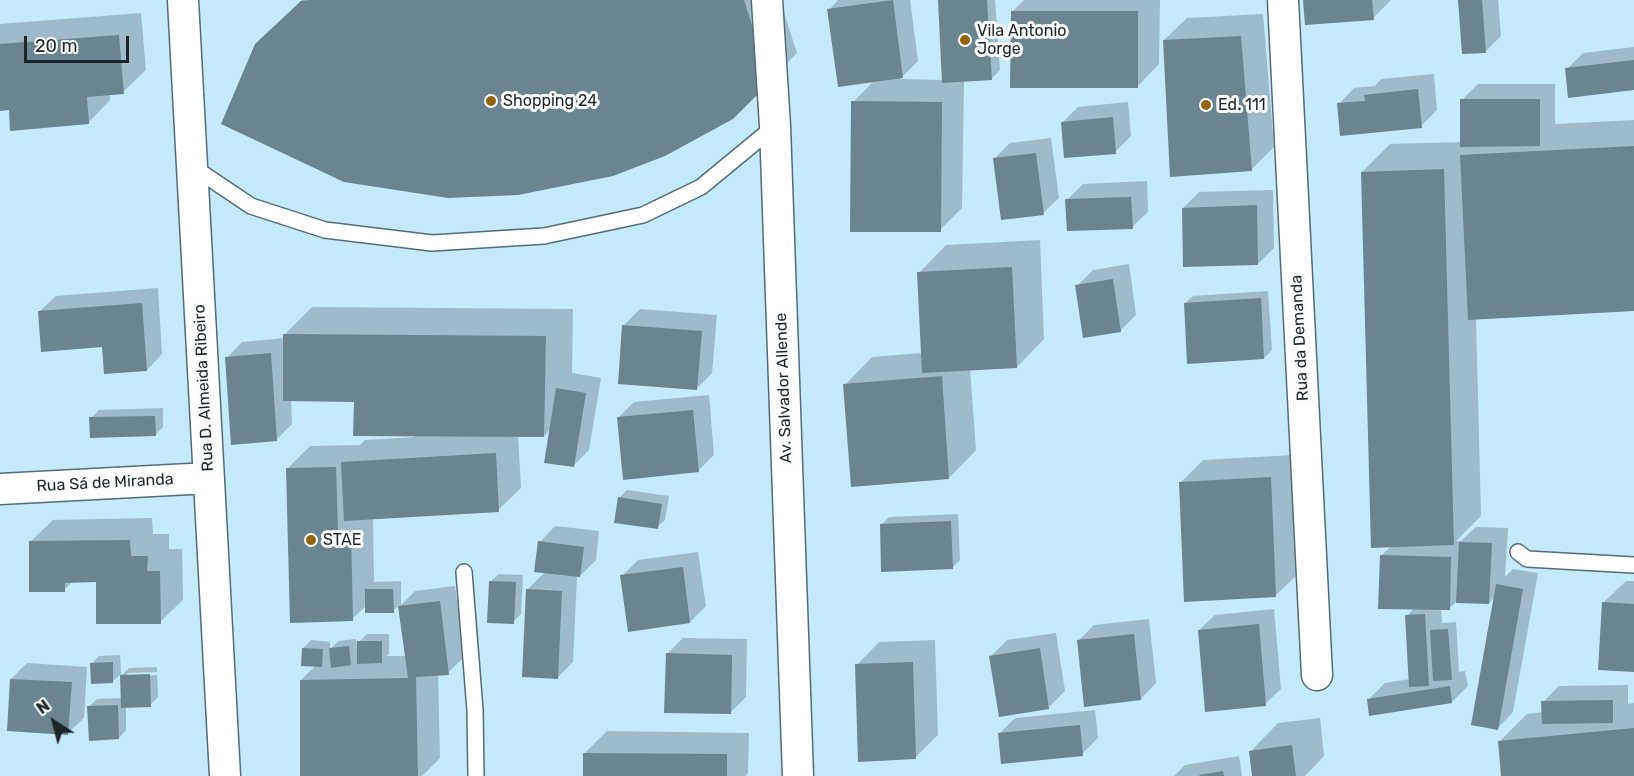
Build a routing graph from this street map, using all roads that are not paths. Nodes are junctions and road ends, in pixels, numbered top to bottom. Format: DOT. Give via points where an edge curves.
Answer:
graph roads {
  1 [pos="183,0"];
  2 [pos="767,0"];
  3 [pos="1283,0"];
  4 [pos="775,126"];
  5 [pos="193,167"];
  6 [pos="209,478"];
  7 [pos="0,489"];
  8 [pos="1518,552"];
  9 [pos="1634,565"];
  10 [pos="464,572"];
  11 [pos="1317,675"];
  12 [pos="225,776"];
  13 [pos="476,776"];
  14 [pos="798,776"];
  1 -- 5 [label="street, Rua D. Almeida Ribeiro"];
  2 -- 4 [label="street, Av. Salvador Allende"];
  3 -- 11 [label="street, Rua da Demanda"];
  4 -- 5 [label="lane" via="701,187 643,215 544,236 432,243 325,230 251,206"];
  4 -- 14 [label="street, Av. Salvador Allende"];
  5 -- 6 [label="street, Rua D. Almeida Ribeiro"];
  6 -- 7 [label="street, Rua Sá de Miranda"];
  6 -- 12 [label="street, Rua D. Almeida Ribeiro"];
  8 -- 9 [label="lane" via="1527,559"];
  10 -- 13 [label="lane"];
}
